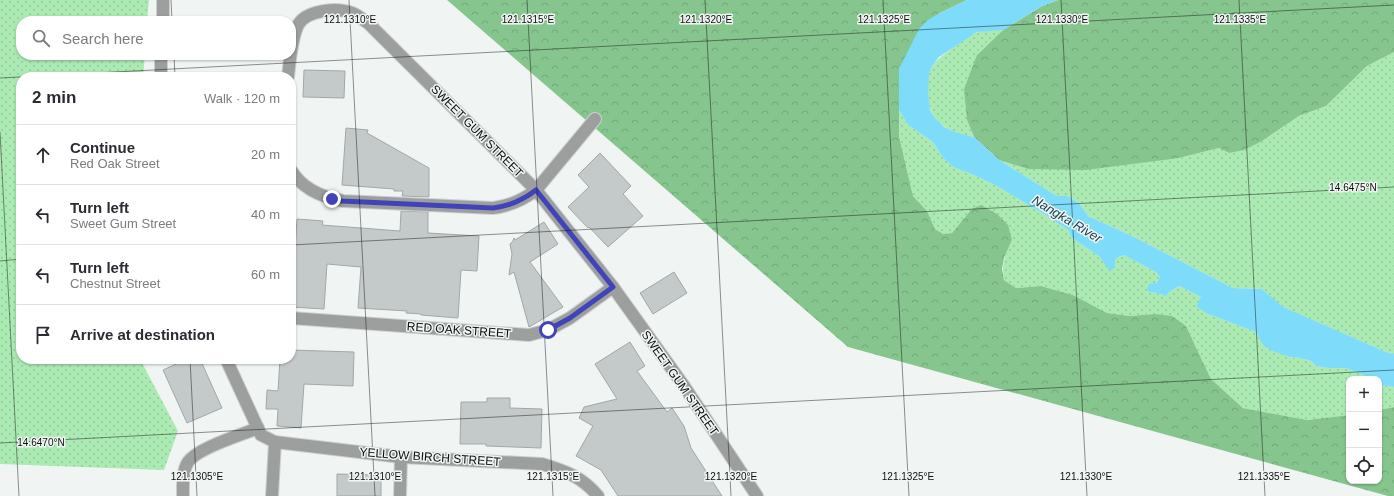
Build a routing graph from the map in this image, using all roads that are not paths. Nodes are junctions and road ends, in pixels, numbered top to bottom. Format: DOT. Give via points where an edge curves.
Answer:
graph roads {
  1 [pos="163,0"];
  2 [pos="162,16"];
  3 [pos="296,32"];
  4 [pos="161,60"];
  5 [pos="291,60"];
  6 [pos="161,72"];
  7 [pos="289,72"];
  8 [pos="595,118"];
  9 [pos="296,177"];
  10 [pos="536,190"];
  11 [pos="613,287"];
  12 [pos="296,318"];
  13 [pos="228,364"];
  14 [pos="258,428"];
  15 [pos="275,442"];
  16 [pos="402,457"];
  17 [pos="183,496"];
  18 [pos="272,496"];
  19 [pos="400,496"];
  20 [pos="598,496"];
  21 [pos="757,496"];
  1 -- 2 [label="street"];
  3 -- 10 [label="street, SWEET GUM STREET" via="303,19 324,10 352,13 368,23"];
  4 -- 6 [label="street"];
  5 -- 7 [label="street, SWEET GUM STREET"];
  8 -- 10 [label="street"];
  9 -- 10 [label="street" via="302,185 314,193 342,201 493,208 511,204"];
  10 -- 11 [label="street, SWEET GUM STREET"];
  11 -- 12 [label="street, RED OAK STREET" via="570,318 548,330 529,335"];
  11 -- 21 [label="street, SWEET GUM STREET" via="684,386"];
  13 -- 14 [label="street"];
  14 -- 15 [label="street" via="262,435"];
  14 -- 17 [label="street" via="193,456 187,463"];
  15 -- 16 [label="street, YELLOW BIRCH STREET"];
  15 -- 18 [label="street"];
  16 -- 19 [label="street"];
  16 -- 20 [label="street, YELLOW BIRCH STREET" via="542,464 577,477 590,486"];
}
